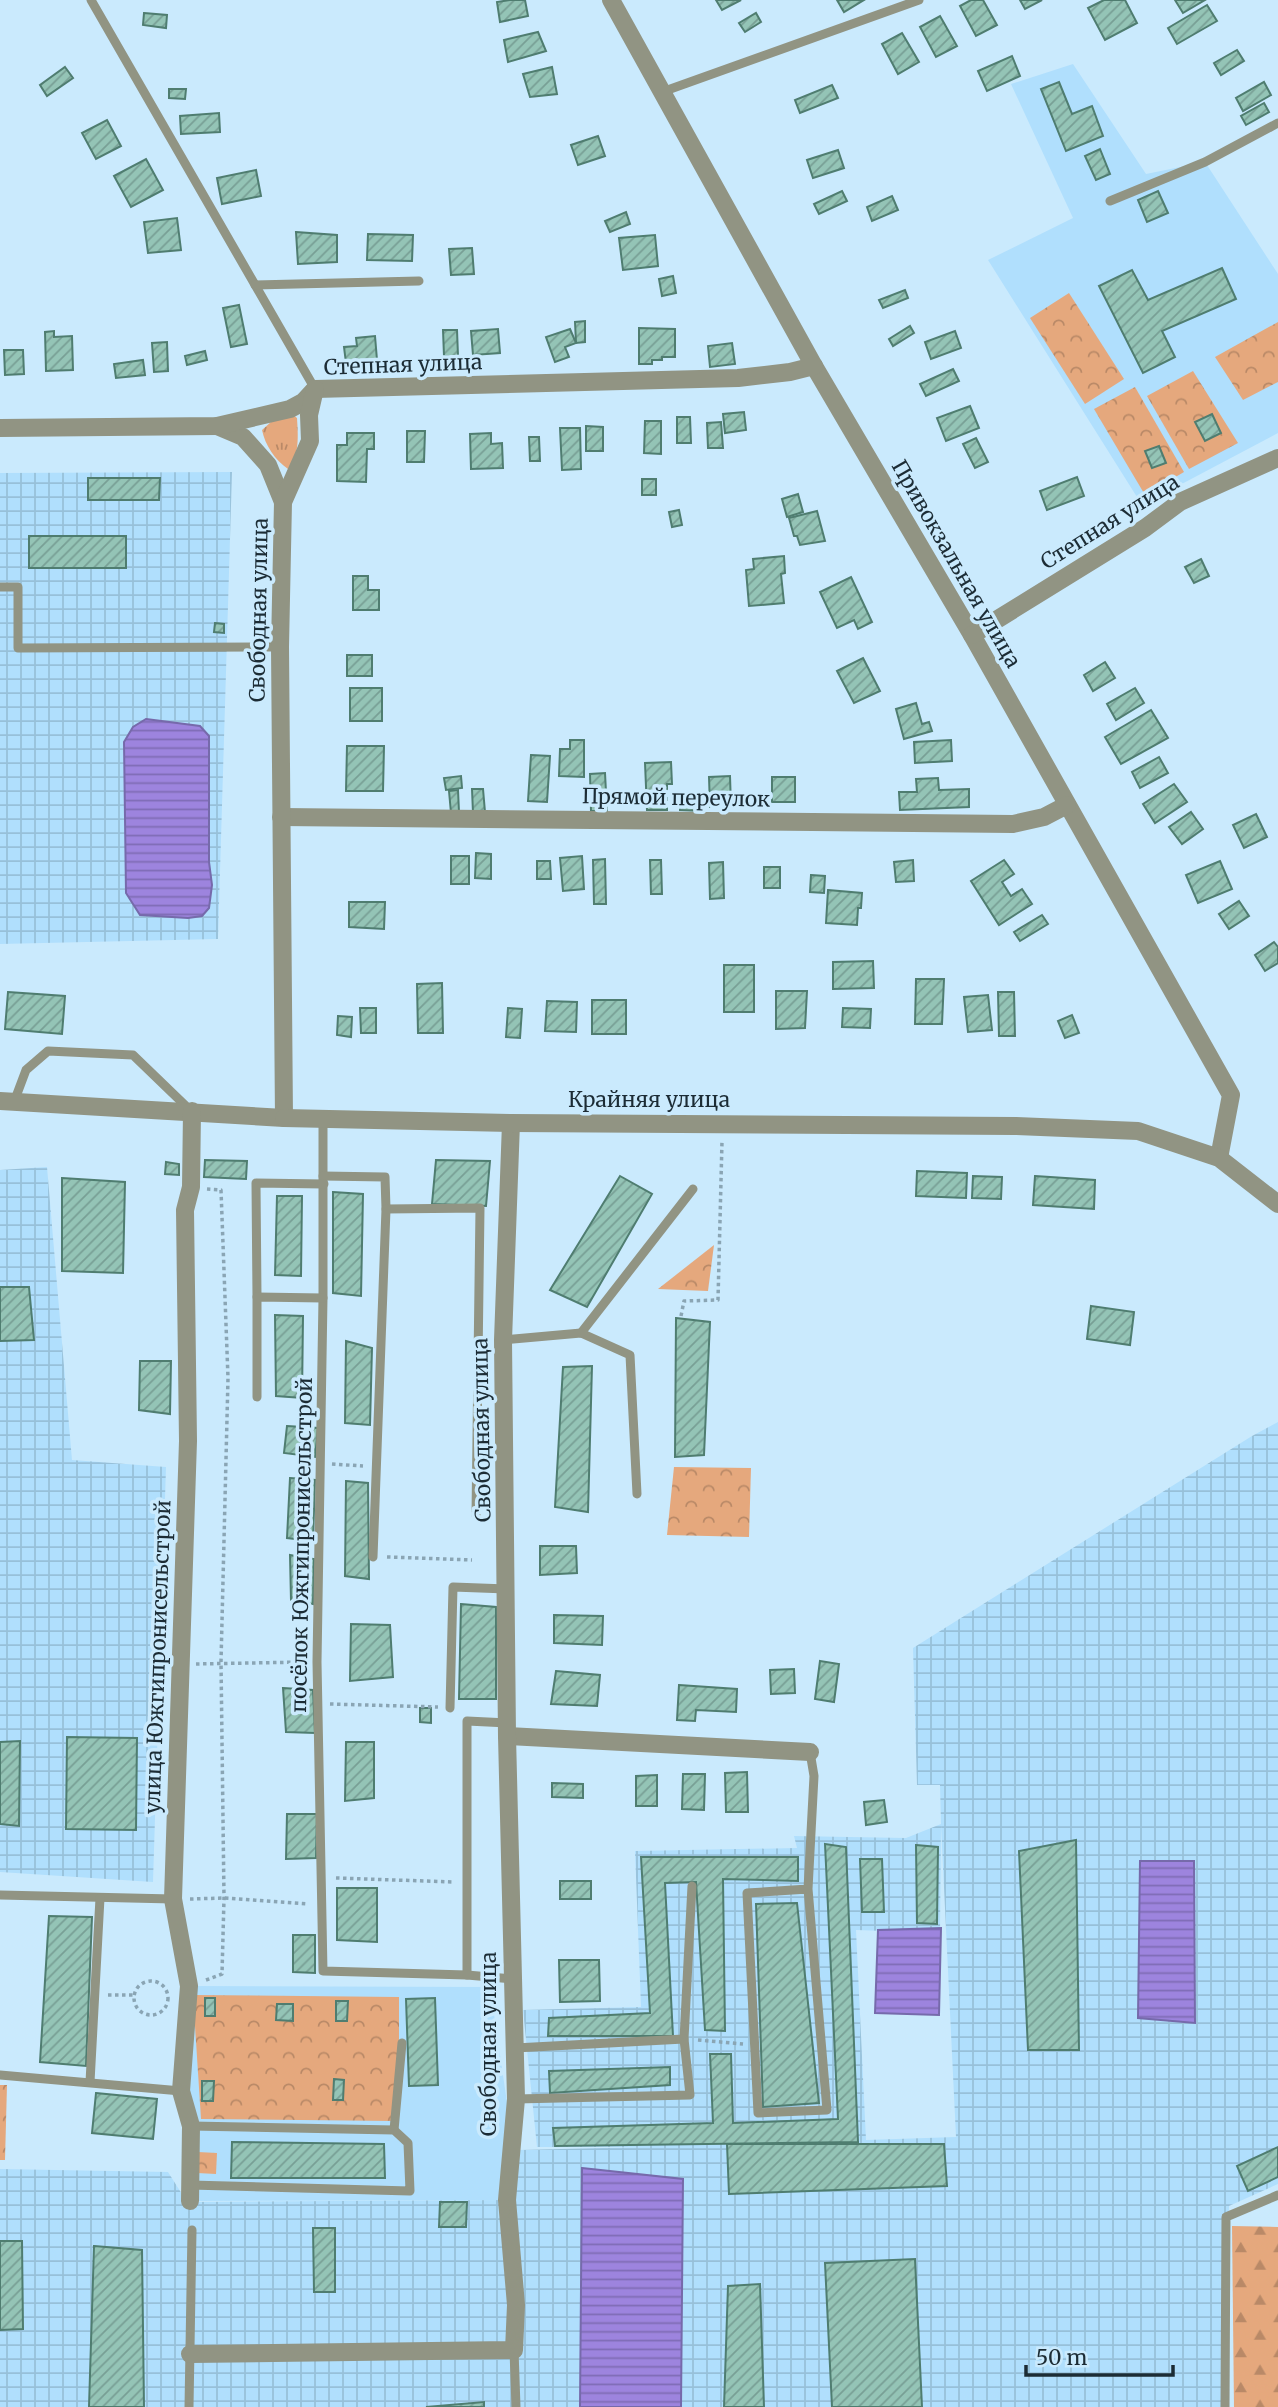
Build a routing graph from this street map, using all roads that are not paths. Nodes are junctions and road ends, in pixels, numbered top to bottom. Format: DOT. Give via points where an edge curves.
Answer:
graph roads {
  1 [pos="91,0"];
  2 [pos="611,0"];
  3 [pos="919,0"];
  4 [pos="662,93"];
  5 [pos="1278,123"];
  6 [pos="1110,201"];
  7 [pos="419,281"];
  8 [pos="255,285"];
  9 [pos="814,366"];
  10 [pos="315,389"];
  11 [pos="217,426"];
  12 [pos="0,428"];
  13 [pos="1278,458"];
  14 [pos="283,502"];
  15 [pos="0,587"];
  16 [pos="972,635"];
  17 [pos="280,647"];
  18 [pos="1067,805"];
  19 [pos="281,817"];
  20 [pos="7,1102"];
  21 [pos="191,1111"];
  22 [pos="284,1118"];
  23 [pos="323,1119"];
  24 [pos="511,1122"];
  25 [pos="1219,1158"];
  26 [pos="323,1180"];
  27 [pos="693,1189"];
  28 [pos="1278,1204"];
  29 [pos="386,1209"];
  30 [pos="257,1297"];
  31 [pos="323,1298"];
  32 [pos="581,1333"];
  33 [pos="503,1340"];
  34 [pos="257,1396"];
  35 [pos="637,1494"];
  36 [pos="476,1515"];
  37 [pos="373,1557"];
  38 [pos="507,1589"];
  39 [pos="450,1708"];
  40 [pos="507,1730"];
  41 [pos="810,1752"];
  42 [pos="692,1886"];
  43 [pos="808,1889"];
  44 [pos="0,1895"];
  45 [pos="100,1898"];
  46 [pos="173,1899"];
  47 [pos="467,1975"];
  48 [pos="512,1979"];
  49 [pos="684,2039"];
  50 [pos="402,2043"];
  51 [pos="515,2048"];
  52 [pos="0,2075"];
  53 [pos="90,2082"];
  54 [pos="181,2091"];
  55 [pos="516,2099"];
  56 [pos="191,2126"];
  57 [pos="394,2130"];
  58 [pos="190,2193"];
  59 [pos="1278,2194"];
  60 [pos="192,2230"];
  61 [pos="514,2350"];
  62 [pos="190,2354"];
  63 [pos="189,2407"];
  64 [pos="516,2407"];
  65 [pos="1226,2407"];
  1 -- 8 [label="lane"];
  2 -- 4 [label="street, Привокзальная улица"];
  3 -- 4 [label="lane"];
  4 -- 9 [label="street, Привокзальная улица"];
  5 -- 6 [label="lane" via="1205,162"];
  7 -- 8 [label="lane"];
  8 -- 10 [label="lane"];
  9 -- 10 [label="street, Степная улица" via="738,379"];
  9 -- 16 [label="street, Привокзальная улица"];
  10 -- 11 [label="street, Степная улица" via="290,409"];
  10 -- 14 [label="street, Свободная улица" via="310,441"];
  11 -- 12 [label="street, Степная улица"];
  11 -- 14 [label="street" via="243,437 268,465"];
  13 -- 16 [label="street, Степная улица" via="1180,502"];
  14 -- 17 [label="street, Свободная улица"];
  15 -- 17 [label="lane" via="18,587 18,648"];
  16 -- 18 [label="street, Привокзальная улица"];
  17 -- 19 [label="street, Свободная улица"];
  18 -- 19 [label="street, Прямой переулок" via="1044,817 1013,824"];
  18 -- 25 [label="street, Привокзальная улица" via="1231,1095"];
  19 -- 22 [label="street, Свободная улица"];
  20 -- 21 [label="street, Крайняя улица"];
  20 -- 21 [label="lane" via="26,1070 48,1051 121,1054 133,1055"];
  21 -- 22 [label="street, Крайняя улица"];
  21 -- 46 [label="street, улица Южгипронисельстрой" via="191,1187 185,1210 188,1441"];
  22 -- 23 [label="street, Крайняя улица"];
  23 -- 24 [label="street, Крайняя улица"];
  23 -- 26 [label="lane, посёлок Южгипронисельстрой"];
  24 -- 25 [label="street, Крайняя улица" via="1138,1131"];
  24 -- 33 [label="street, Свободная улица"];
  25 -- 28 [label="street, Крайняя улица"];
  26 -- 29 [label="lane" via="385,1177"];
  26 -- 30 [label="lane" via="256,1183"];
  26 -- 31 [label="lane, посёлок Южгипронисельстрой"];
  27 -- 32 [label="lane"];
  29 -- 36 [label="lane" via="480,1208"];
  29 -- 37 [label="lane"];
  30 -- 31 [label="lane"];
  30 -- 34 [label="lane"];
  31 -- 47 [label="lane, посёлок Южгипронисельстрой" via="317,1662 323,1971"];
  32 -- 33 [label="lane"];
  32 -- 35 [label="lane" via="630,1355"];
  33 -- 38 [label="street, Свободная улица"];
  38 -- 39 [label="lane" via="453,1587"];
  38 -- 40 [label="street, Свободная улица"];
  40 -- 41 [label="street"];
  40 -- 47 [label="lane" via="467,1721"];
  40 -- 48 [label="street, Свободная улица"];
  41 -- 43 [label="lane" via="814,1776"];
  42 -- 49 [label="lane"];
  43 -- 43 [label="lane" via="747,1894 758,2113 827,2110"];
  44 -- 45 [label="lane"];
  45 -- 46 [label="lane"];
  45 -- 53 [label="lane"];
  46 -- 54 [label="street, улица Южгипронисельстрой" via="189,1986"];
  47 -- 48 [label="lane"];
  48 -- 51 [label="street, Свободная улица"];
  49 -- 51 [label="lane"];
  49 -- 55 [label="lane" via="690,2095"];
  50 -- 57 [label="lane"];
  51 -- 55 [label="street, Свободная улица"];
  52 -- 53 [label="lane"];
  53 -- 54 [label="lane"];
  54 -- 56 [label="street, улица Южгипронисельстрой"];
  55 -- 61 [label="street, Свободная улица" via="507,2200 516,2305"];
  56 -- 57 [label="lane"];
  56 -- 58 [label="street, улица Южгипронисельстрой"];
  57 -- 58 [label="lane" via="408,2143 410,2191"];
  59 -- 65 [label="lane" via="1226,2217"];
  60 -- 62 [label="lane"];
  61 -- 62 [label="street"];
  61 -- 64 [label="lane"];
  62 -- 63 [label="lane"];
}
